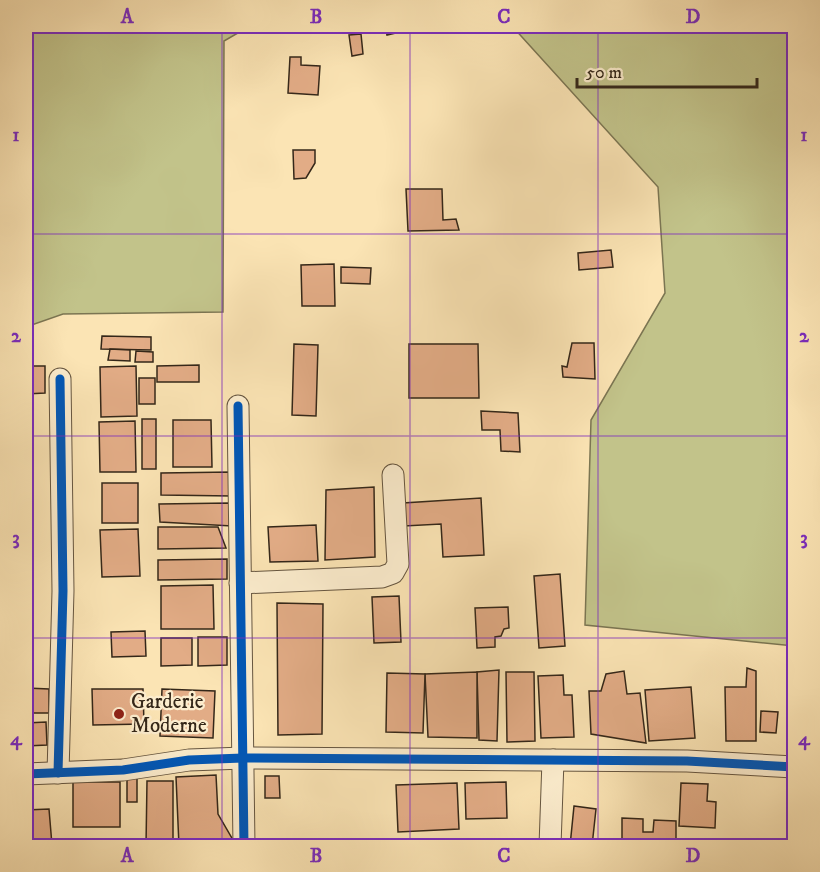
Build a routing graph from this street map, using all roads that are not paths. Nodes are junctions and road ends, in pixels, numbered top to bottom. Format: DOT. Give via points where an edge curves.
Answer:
graph roads {
  1 [pos="60,379"];
  2 [pos="238,406"];
  3 [pos="393,475"];
  4 [pos="240,583"];
  5 [pos="243,758"];
  6 [pos="553,760"];
  7 [pos="795,767"];
  8 [pos="58,773"];
  9 [pos="26,774"];
  10 [pos="244,846"];
  11 [pos="550,846"];
  1 -- 8 [label="street" via="63,591"];
  2 -- 4 [label="street"];
  3 -- 4 [label="street" via="398,564 393,573 382,577"];
  4 -- 5 [label="street"];
  5 -- 6 [label="street"];
  5 -- 8 [label="street"];
  5 -- 10 [label="street"];
  6 -- 7 [label="street"];
  6 -- 11 [label="street"];
  8 -- 9 [label="street"];
}
